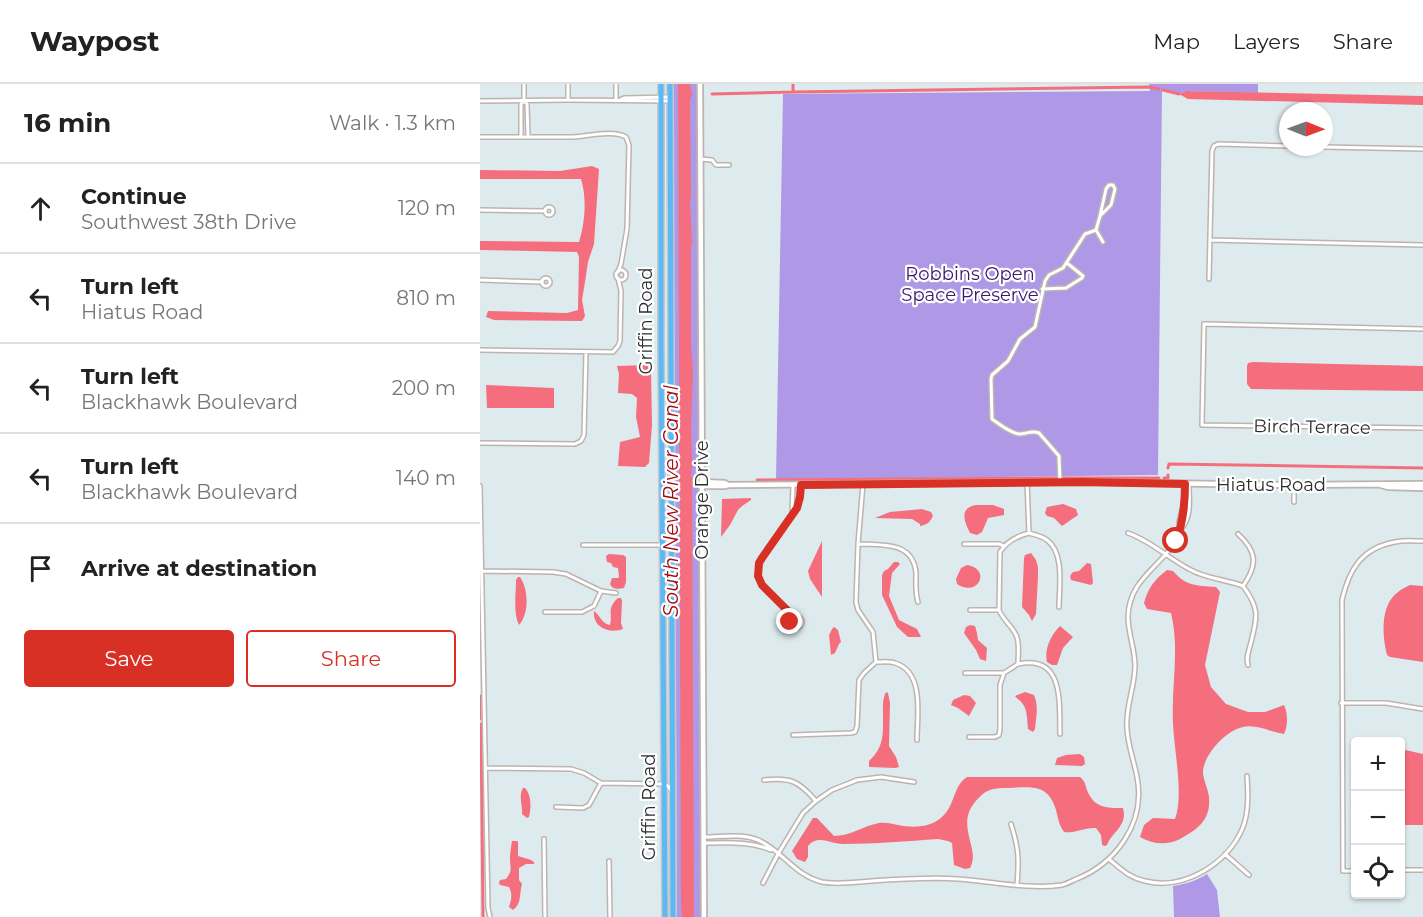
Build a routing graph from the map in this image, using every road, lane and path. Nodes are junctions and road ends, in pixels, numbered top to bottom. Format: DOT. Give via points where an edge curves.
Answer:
graph roads {
  1 [pos="524,84"];
  2 [pos="568,84"];
  3 [pos="616,84"];
  4 [pos="661,84"];
  5 [pos="670,84"];
  6 [pos="700,84"];
  7 [pos="661,99"];
  8 [pos="670,99"];
  9 [pos="524,100"];
  10 [pos="568,100"];
  11 [pos="617,100"];
  12 [pos="480,101"];
  13 [pos="480,137"];
  14 [pos="521,137"];
  15 [pos="528,137"];
  16 [pos="1279,146"];
  17 [pos="1333,147"];
  18 [pos="1423,149"];
  19 [pos="700,159"];
  20 [pos="729,165"];
  21 [pos="480,210"];
  22 [pos="545,211"];
  23 [pos="1100,216"];
  24 [pos="1096,230"];
  25 [pos="1210,240"];
  26 [pos="1103,242"];
  27 [pos="1423,244"];
  28 [pos="623,256"];
  29 [pos="1067,263"];
  30 [pos="618,272"];
  31 [pos="626,273"];
  32 [pos="618,278"];
  33 [pos="625,278"];
  34 [pos="1209,279"];
  35 [pos="480,280"];
  36 [pos="542,282"];
  37 [pos="1042,289"];
  38 [pos="621,291"];
  39 [pos="1423,329"];
  40 [pos="480,350"];
  41 [pos="586,352"];
  42 [pos="1423,428"];
  43 [pos="480,442"];
  44 [pos="662,470"];
  45 [pos="672,477"];
  46 [pos="1060,482"];
  47 [pos="663,483"];
  48 [pos="1027,483"];
  49 [pos="702,484"];
  50 [pos="863,484"];
  51 [pos="1187,484"];
  52 [pos="794,485"];
  53 [pos="801,485"];
  54 [pos="1294,485"];
  55 [pos="480,486"];
  56 [pos="1423,486"];
  57 [pos="672,488"];
  58 [pos="1294,502"];
  59 [pos="792,514"];
  60 [pos="1181,529"];
  61 [pos="1029,533"];
  62 [pos="1128,533"];
  63 [pos="1238,534"];
  64 [pos="1423,541"];
  65 [pos="481,544"];
  66 [pos="583,544"];
  67 [pos="663,544"];
  68 [pos="858,544"];
  69 [pos="964,544"];
  70 [pos="1004,546"];
  71 [pos="1165,554"];
  72 [pos="482,571"];
  73 [pos="1243,586"];
  74 [pos="602,591"];
  75 [pos="616,593"];
  76 [pos="918,602"];
  77 [pos="1059,607"];
  78 [pos="970,610"];
  79 [pos="999,610"];
  80 [pos="545,612"];
  81 [pos="793,616"];
  82 [pos="876,662"];
  83 [pos="1018,664"];
  84 [pos="1248,665"];
  85 [pos="482,668"];
  86 [pos="966,673"];
  87 [pos="1004,673"];
  88 [pos="1341,703"];
  89 [pos="1423,709"];
  90 [pos="1060,734"];
  91 [pos="793,735"];
  92 [pos="969,737"];
  93 [pos="916,740"];
  94 [pos="486,768"];
  95 [pos="1247,776"];
  96 [pos="765,780"];
  97 [pos="914,782"];
  98 [pos="601,783"];
  99 [pos="664,784"];
  100 [pos="673,795"];
  101 [pos="816,801"];
  102 [pos="556,807"];
  103 [pos="1011,824"];
  104 [pos="544,840"];
  105 [pos="704,840"];
  106 [pos="777,853"];
  107 [pos="1225,854"];
  108 [pos="1110,860"];
  109 [pos="609,861"];
  110 [pos="1405,870"];
  111 [pos="1423,870"];
  112 [pos="1351,871"];
  113 [pos="1249,875"];
  114 [pos="763,883"];
  115 [pos="1017,885"];
  116 [pos="490,917"];
  117 [pos="545,917"];
  118 [pos="610,917"];
  119 [pos="665,917"];
  120 [pos="673,917"];
  121 [pos="704,917"];
  1 -- 9 [label="street"];
  2 -- 10 [label="street"];
  3 -- 11 [label="street"];
  4 -- 7 [label="main road, Griffin Road"];
  5 -- 8 [label="main road, Griffin Road"];
  6 -- 19 [label="street, Orange Drive"];
  7 -- 8 [label="street"];
  7 -- 11 [label="street"];
  7 -- 44 [label="main road, Griffin Road"];
  8 -- 45 [label="main road, Griffin Road"];
  9 -- 10 [label="street"];
  9 -- 12 [label="street"];
  9 -- 14 [label="street"];
  9 -- 15 [label="street"];
  10 -- 11 [label="street"];
  13 -- 14 [label="street"];
  14 -- 15 [label="street"];
  15 -- 28 [label="street" via="626,137 628,220"];
  16 -- 25 [label="street" via="1214,146"];
  17 -- 18 [label="street"];
  19 -- 20 [label="street"];
  19 -- 49 [label="street, Orange Drive"];
  21 -- 22 [label="street"];
  23 -- 23 [label="street" via="1111,205 1113,185 1107,186"];
  23 -- 24 [label="street"];
  24 -- 26 [label="street"];
  24 -- 29 [label="street" via="1084,234"];
  25 -- 27 [label="street"];
  25 -- 34 [label="street"];
  28 -- 30 [label="street"];
  28 -- 31 [label="street"];
  29 -- 37 [label="street" via="1049,275"];
  29 -- 37 [label="street" via="1082,278 1066,288"];
  30 -- 31 [label="street"];
  30 -- 32 [label="street"];
  31 -- 33 [label="street"];
  32 -- 33 [label="street"];
  32 -- 38 [label="street"];
  33 -- 38 [label="street"];
  35 -- 36 [label="street"];
  37 -- 46 [label="street" via="1035,327 1020,339 1008,361 992,375 991,416 1015,433 1039,433 1059,456"];
  38 -- 41 [label="street" via="618,346 610,352"];
  39 -- 42 [label="street, Birch Terrace" via="1204,324 1202,425"];
  40 -- 41 [label="street"];
  41 -- 43 [label="street" via="581,441"];
  44 -- 45 [label="main road"];
  44 -- 47 [label="main road, Griffin Road"];
  45 -- 57 [label="main road, Griffin Road"];
  46 -- 48 [label="street, Hiatus Road"];
  46 -- 51 [label="street, Hiatus Road"];
  47 -- 57 [label="main road"];
  47 -- 67 [label="main road, Griffin Road"];
  48 -- 50 [label="street, Hiatus Road"];
  48 -- 61 [label="street"];
  49 -- 52 [label="street, Hiatus Road"];
  49 -- 105 [label="street, Orange Drive"];
  50 -- 53 [label="street, Hiatus Road"];
  50 -- 68 [label="street"];
  51 -- 54 [label="street, Hiatus Road"];
  51 -- 60 [label="street"];
  51 -- 60 [label="street" via="1188,517"];
  52 -- 53 [label="street, Hiatus Road"];
  52 -- 59 [label="street"];
  53 -- 59 [label="street" via="799,504"];
  54 -- 56 [label="street, Hiatus Road"];
  54 -- 58 [label="street"];
  55 -- 65 [label="street"];
  57 -- 100 [label="main road, Griffin Road"];
  59 -- 81 [label="street" via="758,569 759,581"];
  60 -- 71 [label="street"];
  61 -- 70 [label="street"];
  61 -- 77 [label="street" via="1047,540 1055,549 1059,559"];
  62 -- 71 [label="street"];
  63 -- 73 [label="street" via="1247,542 1254,564"];
  64 -- 88 [label="street" via="1385,544 1357,562 1351,571 1342,600"];
  65 -- 72 [label="street"];
  66 -- 67 [label="street"];
  67 -- 99 [label="main road, Griffin Road"];
  68 -- 76 [label="street" via="891,545 908,553 915,567"];
  68 -- 82 [label="street" via="856,602 873,632"];
  69 -- 70 [label="street"];
  70 -- 79 [label="street" via="1000,552"];
  71 -- 73 [label="street" via="1207,577"];
  71 -- 108 [label="street" via="1141,579 1128,616 1135,667 1126,726 1138,800 1134,824"];
  72 -- 74 [label="street" via="566,574"];
  72 -- 85 [label="street"];
  73 -- 84 [label="street" via="1256,611 1246,658"];
  74 -- 75 [label="street"];
  74 -- 80 [label="street" via="594,606 582,612"];
  78 -- 79 [label="street"];
  79 -- 83 [label="street" via="1018,638"];
  81 -- 81 [label="street" via="792,626 799,627 801,618"];
  82 -- 91 [label="street" via="859,680 855,732"];
  82 -- 93 [label="street" via="902,666 915,680"];
  83 -- 87 [label="street"];
  83 -- 90 [label="street" via="1042,666 1054,677 1058,685"];
  85 -- 94 [label="street"];
  86 -- 87 [label="street"];
  87 -- 92 [label="street" via="1000,685 999,735"];
  88 -- 89 [label="street" via="1386,703"];
  88 -- 112 [label="street" via="1343,871"];
  94 -- 98 [label="street" via="571,769"];
  94 -- 116 [label="street"];
  95 -- 107 [label="street" via="1244,825"];
  96 -- 101 [label="street" via="796,782"];
  97 -- 101 [label="street" via="881,777 857,780"];
  98 -- 99 [label="street"];
  98 -- 102 [label="street" via="589,805"];
  99 -- 100 [label="street"];
  99 -- 119 [label="main road, Griffin Road"];
  100 -- 120 [label="main road, Griffin Road"];
  101 -- 106 [label="street" via="803,813"];
  103 -- 115 [label="street" via="1019,856"];
  104 -- 117 [label="street"];
  105 -- 106 [label="street" via="757,845"];
  105 -- 106 [label="street" via="745,837 766,844"];
  105 -- 121 [label="street, Orange Drive"];
  106 -- 114 [label="street"];
  106 -- 115 [label="street" via="807,877 822,882 951,878"];
  107 -- 108 [label="street" via="1190,879 1169,883 1146,882 1126,874"];
  107 -- 113 [label="street"];
  108 -- 115 [label="street" via="1063,885"];
  109 -- 118 [label="street"];
  110 -- 111 [label="street"];
}
